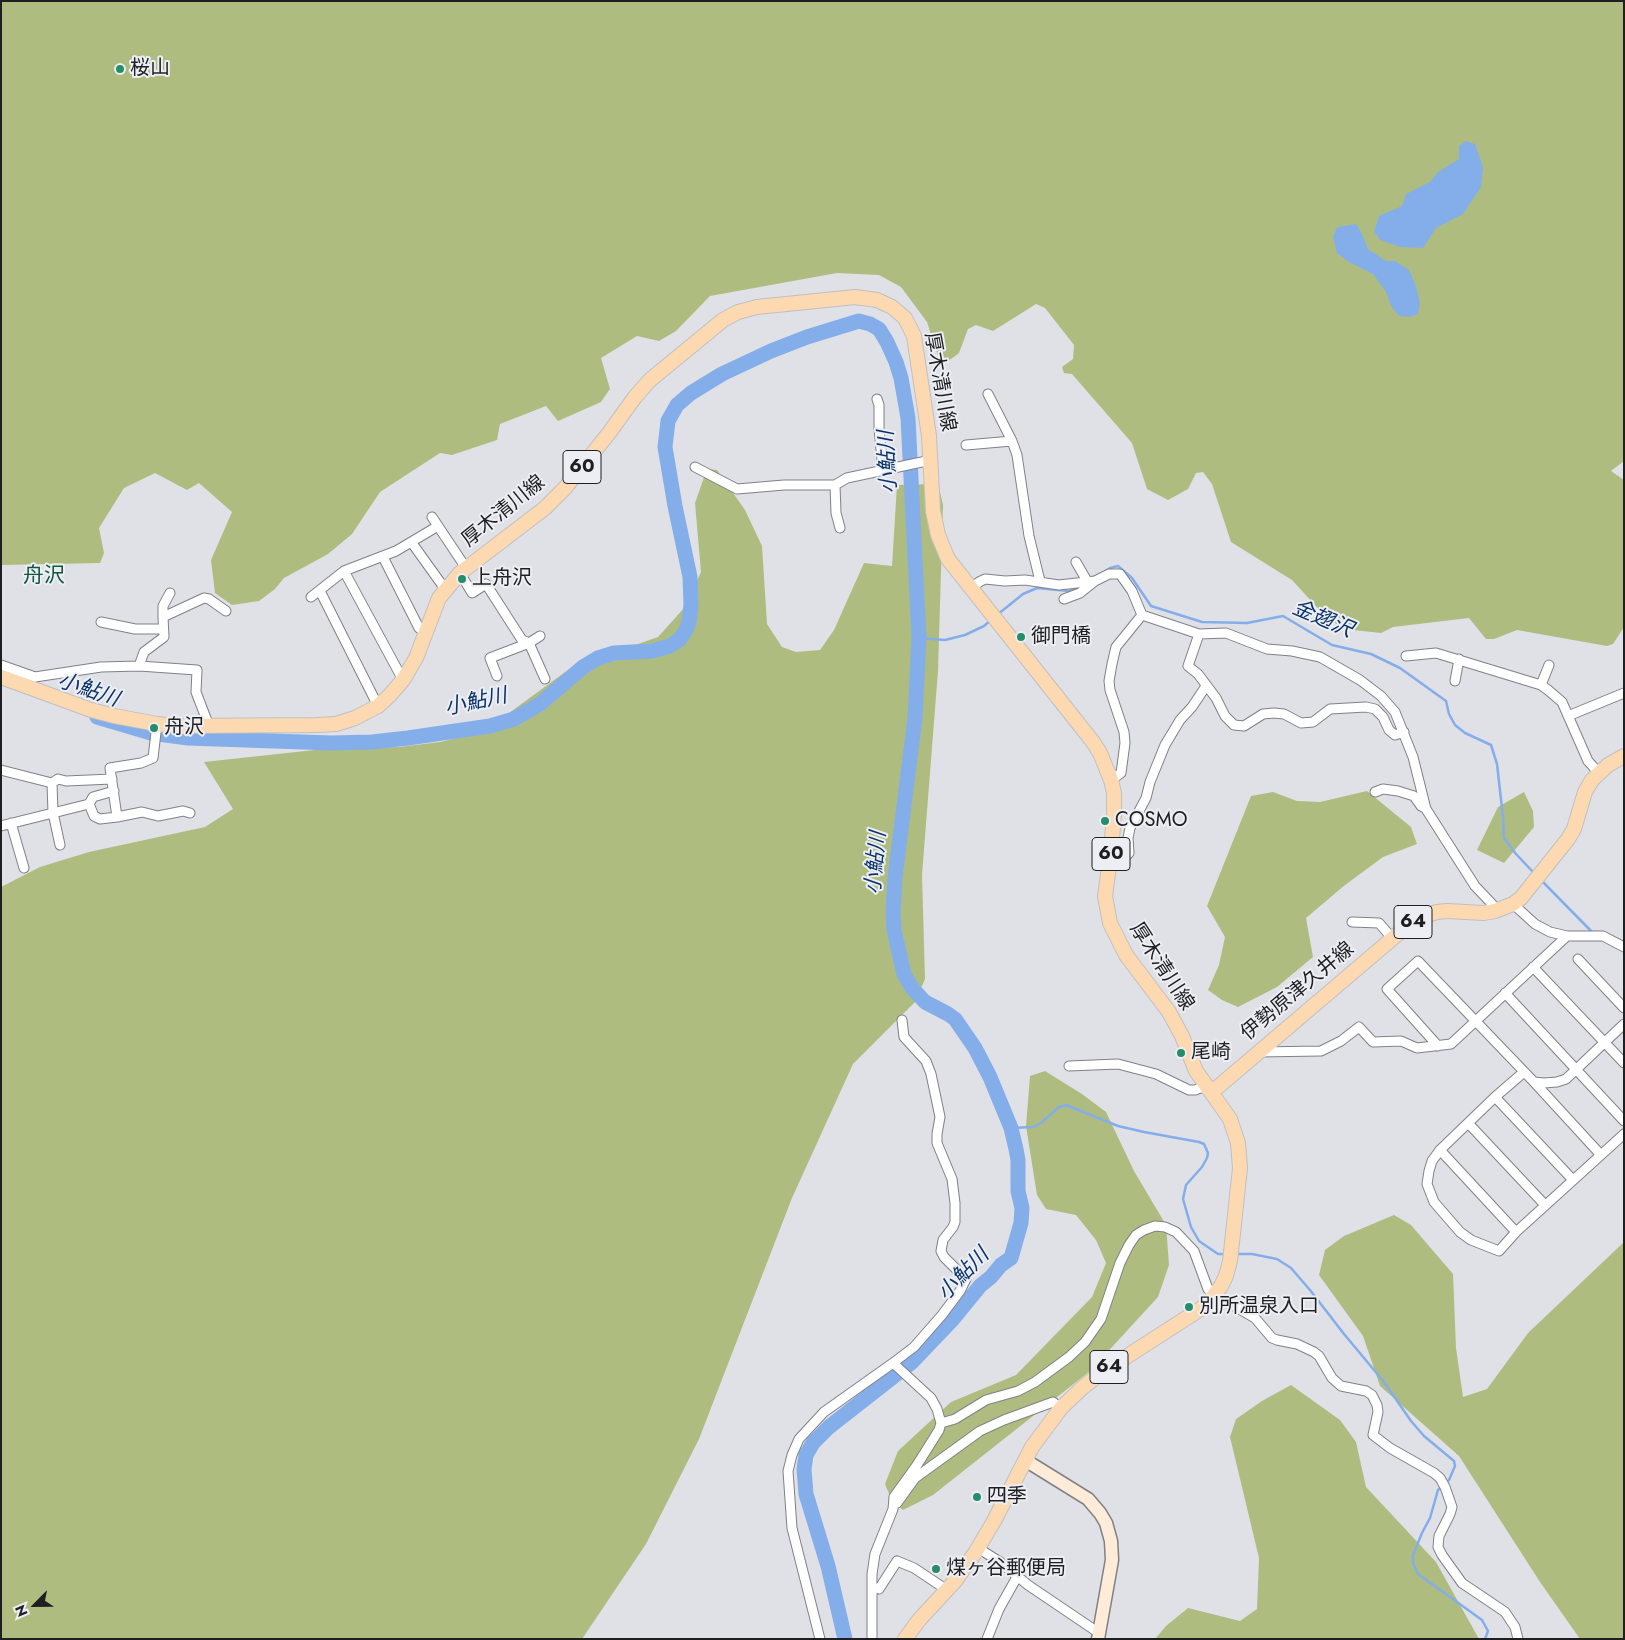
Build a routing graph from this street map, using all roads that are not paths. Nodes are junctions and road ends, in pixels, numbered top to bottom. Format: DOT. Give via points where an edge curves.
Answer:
graph roads {
  1 [pos="988,394"];
  2 [pos="877,399"];
  3 [pos="1012,441"];
  4 [pos="966,445"];
  5 [pos="924,462"];
  6 [pos="695,467"];
  7 [pos="885,470"];
  8 [pos="835,485"];
  9 [pos="432,517"];
  10 [pos="438,526"];
  11 [pos="840,528"];
  12 [pos="412,543"];
  13 [pos="383,557"];
  14 [pos="1076,562"];
  15 [pos="463,570"];
  16 [pos="344,571"];
  17 [pos="1040,581"];
  18 [pos="1091,581"];
  19 [pos="972,588"];
  20 [pos="445,589"];
  21 [pos="320,592"];
  22 [pos="170,593"];
  23 [pos="311,597"];
  24 [pos="1064,599"];
  25 [pos="226,611"];
  26 [pos="1142,615"];
  27 [pos="163,617"];
  28 [pos="101,622"];
  29 [pos="164,628"];
  30 [pos="426,631"];
  31 [pos="1199,634"];
  32 [pos="540,636"];
  33 [pos="529,643"];
  34 [pos="1406,656"];
  35 [pos="1459,659"];
  36 [pos="1,665"];
  37 [pos="1548,665"];
  38 [pos="139,666"];
  39 [pos="498,676"];
  40 [pos="1,677"];
  41 [pos="545,679"];
  42 [pos="403,680"];
  43 [pos="1455,682"];
  44 [pos="1540,685"];
  45 [pos="1206,686"];
  46 [pos="1624,692"];
  47 [pos="378,706"];
  48 [pos="1568,716"];
  49 [pos="210,726"];
  50 [pos="157,727"];
  51 [pos="1404,732"];
  52 [pos="1624,756"];
  53 [pos="1,770"];
  54 [pos="1599,773"];
  55 [pos="112,779"];
  56 [pos="1111,780"];
  57 [pos="52,783"];
  58 [pos="114,791"];
  59 [pos="1375,792"];
  60 [pos="89,804"];
  61 [pos="1426,809"];
  62 [pos="53,813"];
  63 [pos="190,813"];
  64 [pos="118,817"];
  65 [pos="12,823"];
  66 [pos="1,826"];
  67 [pos="60,844"];
  68 [pos="1111,852"];
  69 [pos="24,868"];
  70 [pos="1513,904"];
  71 [pos="1495,911"];
  72 [pos="1352,922"];
  73 [pos="1567,936"];
  74 [pos="1392,938"];
  75 [pos="1624,948"];
  76 [pos="1578,959"];
  77 [pos="1532,967"];
  78 [pos="1505,993"];
  79 [pos="1624,1008"];
  80 [pos="902,1020"];
  81 [pos="1475,1022"];
  82 [pos="1624,1024"];
  83 [pos="1604,1042"];
  84 [pos="1438,1046"];
  85 [pos="1258,1052"];
  86 [pos="1624,1063"];
  87 [pos="1069,1066"];
  88 [pos="1576,1069"];
  89 [pos="1524,1072"];
  90 [pos="1534,1082"];
  91 [pos="1209,1089"];
  92 [pos="1495,1097"];
  93 [pos="1624,1121"];
  94 [pos="1468,1123"];
  95 [pos="1624,1134"];
  96 [pos="1440,1150"];
  97 [pos="1602,1155"];
  98 [pos="1574,1180"];
  99 [pos="1545,1205"];
  100 [pos="1516,1232"];
  101 [pos="1215,1295"];
  102 [pos="893,1364"];
  103 [pos="1061,1408"];
  104 [pos="941,1423"];
  105 [pos="1025,1460"];
  106 [pos="893,1509"];
  107 [pos="978,1548"];
  108 [pos="1017,1577"];
  109 [pos="879,1589"];
  110 [pos="948,1590"];
  111 [pos="1099,1636"];
  112 [pos="820,1639"];
  113 [pos="872,1639"];
  114 [pos="905,1639"];
  115 [pos="987,1639"];
  116 [pos="1518,1639"];
  1 -- 3 [label="street"];
  2 -- 7 [label="street"];
  3 -- 4 [label="street"];
  3 -- 17 [label="street"];
  5 -- 7 [label="street"];
  5 -- 15 [label="main road, 厚木清川線 / 60" via="930,436 914,336 905,318 892,307 877,300 855,297 738,312 723,320 650,380 565,488"];
  5 -- 19 [label="main road, 厚木清川線 / 60" via="938,535 948,559"];
  6 -- 8 [label="street" via="736,489"];
  7 -- 8 [label="street" via="847,478"];
  8 -- 11 [label="street"];
  9 -- 10 [label="street"];
  10 -- 12 [label="street"];
  10 -- 15 [label="street"];
  12 -- 13 [label="street"];
  12 -- 20 [label="street"];
  13 -- 16 [label="street"];
  13 -- 30 [label="street" via="419,628"];
  14 -- 18 [label="street"];
  15 -- 20 [label="main road, 厚木清川線 / 60"];
  15 -- 33 [label="street" via="472,593 486,584 522,640"];
  16 -- 21 [label="street"];
  16 -- 42 [label="street"];
  17 -- 18 [label="street" via="1059,585"];
  17 -- 19 [label="street" via="985,579"];
  18 -- 24 [label="street" via="1080,593"];
  18 -- 26 [label="street" via="1109,574 1120,574 1132,591"];
  19 -- 56 [label="main road, 厚木清川線 / 60" via="1093,742"];
  20 -- 30 [label="main road, 厚木清川線 / 60"];
  21 -- 23 [label="street"];
  21 -- 47 [label="street"];
  22 -- 27 [label="street" via="163,606"];
  25 -- 27 [label="street" via="204,598"];
  26 -- 31 [label="street"];
  26 -- 56 [label="street" via="1116,647 1112,664 1110,690 1125,743 1121,773"];
  27 -- 29 [label="street"];
  28 -- 29 [label="street" via="135,629"];
  29 -- 38 [label="street" via="164,637 144,652"];
  30 -- 42 [label="main road, 厚木清川線 / 60"];
  31 -- 45 [label="street" via="1188,666"];
  31 -- 51 [label="street" via="1226,633 1267,649 1320,657 1381,696 1395,712"];
  32 -- 33 [label="street"];
  33 -- 39 [label="street" via="490,658"];
  33 -- 41 [label="street"];
  34 -- 35 [label="street" via="1436,653"];
  35 -- 43 [label="street"];
  35 -- 44 [label="street"];
  36 -- 38 [label="street" via="34,677 101,667"];
  37 -- 44 [label="street"];
  38 -- 49 [label="street" via="197,670 196,692"];
  40 -- 50 [label="main road, 厚木清川線 / 60" via="91,710"];
  42 -- 47 [label="main road, 厚木清川線 / 60"];
  44 -- 48 [label="street" via="1562,702"];
  45 -- 51 [label="street" via="1234,725 1244,726 1264,714 1274,713 1284,714 1301,723 1313,722 1330,709 1366,707 1375,709 1395,735"];
  45 -- 68 [label="street" via="1165,745 1146,798 1130,828 1129,853 1125,857"];
  46 -- 48 [label="street"];
  47 -- 49 [label="main road, 厚木清川線 / 60" via="336,724"];
  48 -- 54 [label="street" via="1588,761"];
  49 -- 50 [label="main road, 厚木清川線 / 60"];
  50 -- 55 [label="street" via="153,758 110,768"];
  51 -- 61 [label="street"];
  52 -- 54 [label="main road, 伊勢原津久井線 / 64"];
  53 -- 57 [label="street"];
  54 -- 70 [label="main road, 伊勢原津久井線 / 64" via="1585,792 1568,840"];
  55 -- 57 [label="street" via="58,779"];
  55 -- 58 [label="street"];
  56 -- 68 [label="main road, 厚木清川線 / 60" via="1114,814"];
  57 -- 62 [label="street"];
  58 -- 60 [label="street" via="92,797"];
  58 -- 64 [label="street"];
  59 -- 61 [label="street" via="1384,789 1414,796"];
  60 -- 62 [label="street"];
  60 -- 64 [label="street" via="94,816 100,819"];
  61 -- 71 [label="street" via="1475,886"];
  62 -- 65 [label="street"];
  62 -- 67 [label="street"];
  63 -- 64 [label="street" via="183,811 158,816 142,812"];
  65 -- 66 [label="street"];
  65 -- 69 [label="street"];
  68 -- 91 [label="main road, 厚木清川線 / 60" via="1105,896 1113,932 1126,955 1169,1012 1196,1071"];
  70 -- 71 [label="main road, 伊勢原津久井線 / 64"];
  70 -- 73 [label="street" via="1535,924"];
  71 -- 74 [label="main road, 伊勢原津久井線 / 64" via="1437,912 1424,916"];
  72 -- 74 [label="street" via="1379,923"];
  73 -- 75 [label="street" via="1603,936"];
  73 -- 77 [label="street"];
  74 -- 85 [label="main road, 伊勢原津久井線 / 64"];
  76 -- 79 [label="street"];
  77 -- 78 [label="street"];
  77 -- 83 [label="street"];
  78 -- 81 [label="street"];
  78 -- 88 [label="street"];
  80 -- 102 [label="street" via="904,1037 926,1060 931,1074 940,1117 937,1143 952,1179 955,1222 943,1240 941,1252 966,1279 942,1315 914,1347"];
  81 -- 84 [label="street" via="1451,1044"];
  81 -- 84 [label="street" via="1418,961 1387,990"];
  81 -- 89 [label="street"];
  82 -- 83 [label="street"];
  83 -- 86 [label="street"];
  83 -- 88 [label="street"];
  84 -- 85 [label="street" via="1417,1048 1402,1041 1373,1042 1359,1027 1321,1051"];
  85 -- 91 [label="main road, 伊勢原津久井線 / 64"];
  87 -- 91 [label="street" via="1118,1064 1156,1074 1189,1090"];
  88 -- 90 [label="street" via="1566,1079 1557,1082"];
  88 -- 93 [label="street"];
  89 -- 90 [label="street"];
  89 -- 92 [label="street"];
  90 -- 97 [label="street"];
  91 -- 101 [label="main road, 64" via="1234,1126 1240,1163 1229,1265"];
  92 -- 94 [label="street"];
  92 -- 98 [label="street"];
  94 -- 96 [label="street"];
  94 -- 99 [label="street"];
  95 -- 97 [label="street"];
  96 -- 100 [label="street"];
  96 -- 100 [label="street" via="1429,1171 1430,1193 1460,1232 1471,1240 1500,1251"];
  97 -- 98 [label="street"];
  98 -- 99 [label="street"];
  99 -- 100 [label="street"];
  101 -- 103 [label="main road, 64" via="1197,1311 1101,1373"];
  101 -- 104 [label="street" via="1208,1289 1194,1251 1176,1232 1156,1226 1144,1230 1129,1245 1120,1262 1101,1319 1077,1350 1035,1382 1018,1391 986,1400 955,1419"];
  101 -- 116 [label="street" via="1255,1318 1272,1338 1314,1352 1341,1386 1372,1395 1378,1412 1373,1435 1434,1473 1445,1487 1452,1507 1439,1536 1438,1547 1442,1554 1462,1583 1505,1612 1515,1627"];
  102 -- 104 [label="street" via="931,1398"];
  102 -- 112 [label="street" via="824,1412 799,1439 790,1463 788,1480 792,1528"];
  103 -- 105 [label="main road, 64"];
  103 -- 106 [label="street" via="1053,1402 980,1431 915,1478"];
  104 -- 106 [label="street" via="894,1497"];
  105 -- 107 [label="main road, 64"];
  105 -- 111 [label="street" via="1088,1499 1106,1523 1112,1560"];
  106 -- 113 [label="street" via="873,1562"];
  107 -- 108 [label="street"];
  107 -- 110 [label="main road, 64"];
  108 -- 111 [label="street"];
  108 -- 115 [label="street"];
  109 -- 110 [label="street" via="898,1561"];
  110 -- 114 [label="main road, 64"];
}
